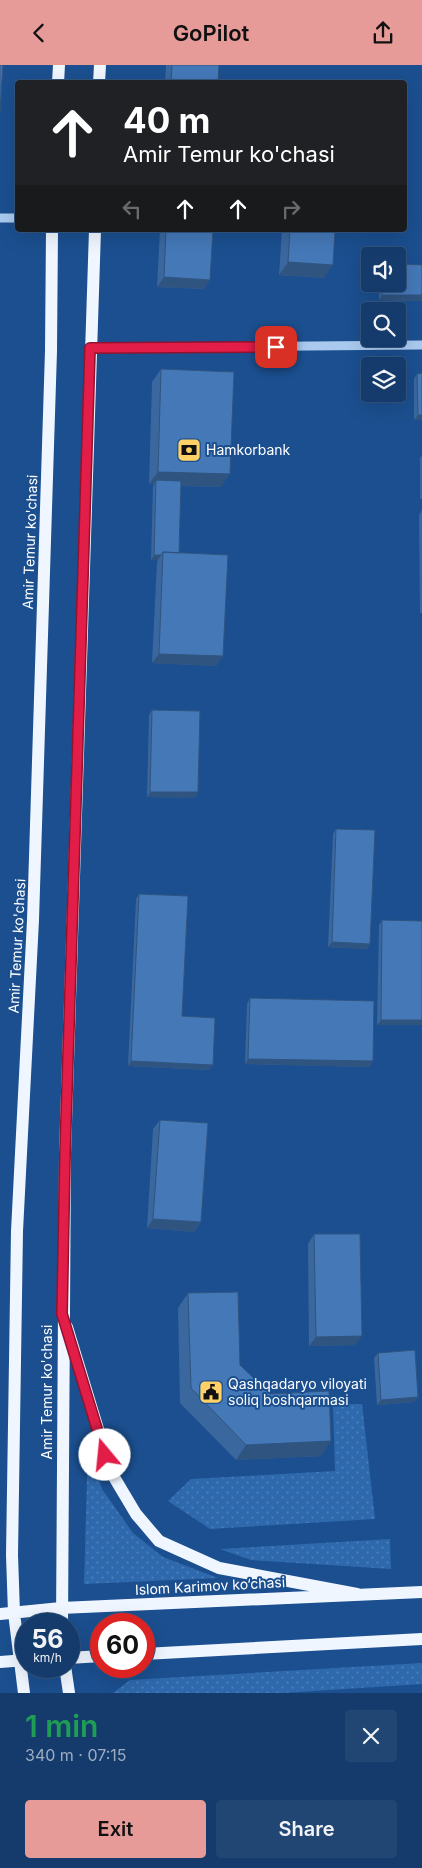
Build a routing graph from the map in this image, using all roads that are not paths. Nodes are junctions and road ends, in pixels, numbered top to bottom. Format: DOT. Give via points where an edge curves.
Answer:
graph roads {
  1 [pos="59,65"];
  2 [pos="100,65"];
  3 [pos="58,80"];
  4 [pos="100,80"];
  5 [pos="0,218"];
  6 [pos="15,218"];
  7 [pos="52,232"];
  8 [pos="94,232"];
  9 [pos="422,345"];
  10 [pos="90,348"];
  11 [pos="62,1314"];
  12 [pos="422,1592"];
  13 [pos="357,1594"];
  14 [pos="61,1608"];
  15 [pos="14,1613"];
  16 [pos="61,1613"];
  17 [pos="0,1614"];
  18 [pos="15,1618"];
  19 [pos="422,1639"];
  20 [pos="155,1653"];
  21 [pos="15,1661"];
  22 [pos="0,1662"];
  23 [pos="24,1678"];
  24 [pos="67,1678"];
  25 [pos="24,1693"];
  26 [pos="69,1693"];
  1 -- 3 [label="main road"];
  2 -- 4 [label="main road"];
  5 -- 6 [label="street"];
  7 -- 15 [label="main road, Amir Temur ko'chasi" via="34,920 17,1231"];
  8 -- 10 [label="main road, Amir Temur ko'chasi"];
  9 -- 10 [label="street"];
  10 -- 11 [label="main road, Amir Temur ko'chasi"];
  11 -- 13 [label="main road" via="111,1472 136,1513 159,1541 219,1568"];
  11 -- 14 [label="main road, Amir Temur ko'chasi"];
  12 -- 13 [label="main road, Islom Karimov ko‘chasi"];
  13 -- 14 [label="main road, Islom Karimov ko‘chasi"];
  14 -- 15 [label="main road, Islom Karimov ko‘chasi"];
  14 -- 16 [label="main road, Amir Temur ko'chasi"];
  15 -- 17 [label="main road, Islom Karimov ko‘chasi"];
  15 -- 18 [label="main road, Amir Temur ko'chasi"];
  19 -- 20 [label="main road"];
  21 -- 22 [label="main road"];
  23 -- 25 [label="main road, Amir Temur ko'chasi"];
  24 -- 26 [label="main road"];
}
